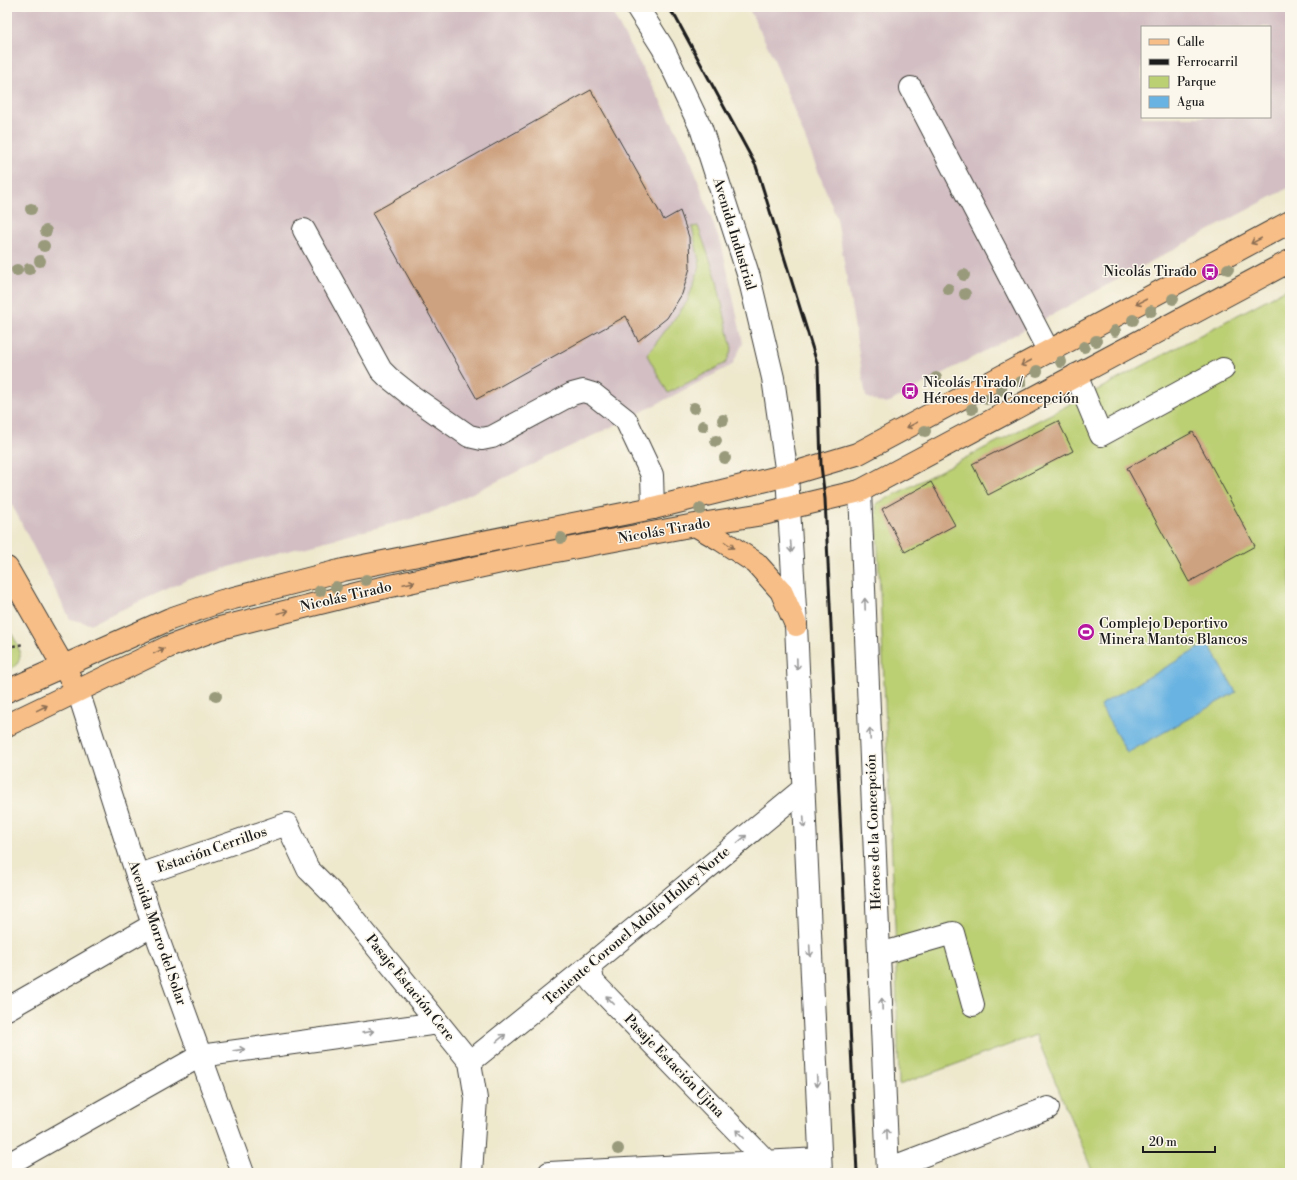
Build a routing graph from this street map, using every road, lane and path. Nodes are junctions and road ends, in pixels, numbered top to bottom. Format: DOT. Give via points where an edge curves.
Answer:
graph roads {
  1 [pos="637,7"];
  2 [pos="911,88"];
  3 [pos="1290,222"];
  4 [pos="304,230"];
  5 [pos="1290,261"];
  6 [pos="1049,352"];
  7 [pos="1223,369"];
  8 [pos="1076,375"];
  9 [pos="788,475"];
  10 [pos="860,491"];
  11 [pos="653,508"];
  12 [pos="789,508"];
  13 [pos="695,525"];
  14 [pos="7,568"];
  15 [pos="796,625"];
  16 [pos="63,666"];
  17 [pos="7,691"];
  18 [pos="78,691"];
  19 [pos="7,725"];
  20 [pos="803,789"];
  21 [pos="287,824"];
  22 [pos="138,876"];
  23 [pos="153,925"];
  24 [pos="880,954"];
  25 [pos="590,965"];
  26 [pos="972,1005"];
  27 [pos="7,1009"];
  28 [pos="438,1023"];
  29 [pos="200,1056"];
  30 [pos="470,1062"];
  31 [pos="1048,1108"];
  32 [pos="767,1162"];
  33 [pos="7,1165"];
  34 [pos="820,1166"];
  35 [pos="712,1169"];
  36 [pos="621,1171"];
  37 [pos="888,1171"];
  38 [pos="243,1173"];
  39 [pos="470,1173"];
  40 [pos="549,1173"];
  1 -- 9 [label="street, Avenida Industrial" via="663,48 701,128 716,173 749,277 773,378"];
  2 -- 6 [label="street"];
  3 -- 6 [label="main road, Nicolás Tirado, one-way"];
  4 -- 11 [label="street" via="381,370 412,397 468,436 482,439 492,437 572,394 583,391 593,394 626,420 652,475"];
  5 -- 8 [label="main road, Nicolás Tirado"];
  6 -- 9 [label="main road, Nicolás Tirado, one-way" via="857,454"];
  7 -- 8 [label="street" via="1101,435"];
  8 -- 10 [label="main road, Nicolás Tirado"];
  9 -- 11 [label="main road, Nicolás Tirado"];
  9 -- 12 [label="street, Avenida Industrial"];
  10 -- 12 [label="main road, Nicolás Tirado"];
  24 -- 10 [label="street, Héroes de la Concepción, one-way"];
  11 -- 16 [label="main road, Nicolás Tirado" via="343,570 222,601 170,619"];
  12 -- 13 [label="main road, Nicolás Tirado"];
  12 -- 15 [label="street, Avenida Industrial, one-way"];
  13 -- 15 [label="main road, one-way" via="756,563 781,592"];
  18 -- 13 [label="main road, Nicolás Tirado, one-way" via="168,647 220,628 368,591 524,557"];
  14 -- 16 [label="main road"];
  15 -- 20 [label="street, one-way"];
  16 -- 17 [label="main road, Nicolás Tirado"];
  16 -- 18 [label="main road"];
  19 -- 18 [label="main road, Nicolás Tirado, one-way"];
  18 -- 22 [label="street, Avenida Morro del Solar"];
  25 -- 20 [label="street, Teniente Coronel Adolfo Holley Norte, one-way"];
  20 -- 34 [label="street, one-way"];
  21 -- 22 [label="street, Estación Cerrillos"];
  21 -- 28 [label="street, Pasaje Estación Cere" via="308,869 336,897"];
  22 -- 23 [label="street, Avenida Morro del Solar"];
  23 -- 27 [label="street"];
  23 -- 29 [label="street, Avenida Morro del Solar"];
  24 -- 26 [label="street" via="953,933"];
  37 -- 24 [label="street, Héroes de la Concepción, one-way"];
  30 -- 25 [label="street, Teniente Coronel Adolfo Holley Norte, one-way"];
  32 -- 25 [label="street, Pasaje Estación Ujina, one-way" via="593,982"];
  29 -- 28 [label="street, one-way"];
  28 -- 30 [label="street, Pasaje Estación Cere"];
  29 -- 33 [label="street"];
  29 -- 38 [label="street, Avenida Morro del Solar"];
  30 -- 39 [label="street" via="476,1099"];
  31 -- 37 [label="street"];
  32 -- 34 [label="street"];
  32 -- 35 [label="street"];
  35 -- 36 [label="street"];
  36 -- 40 [label="street"];
}
